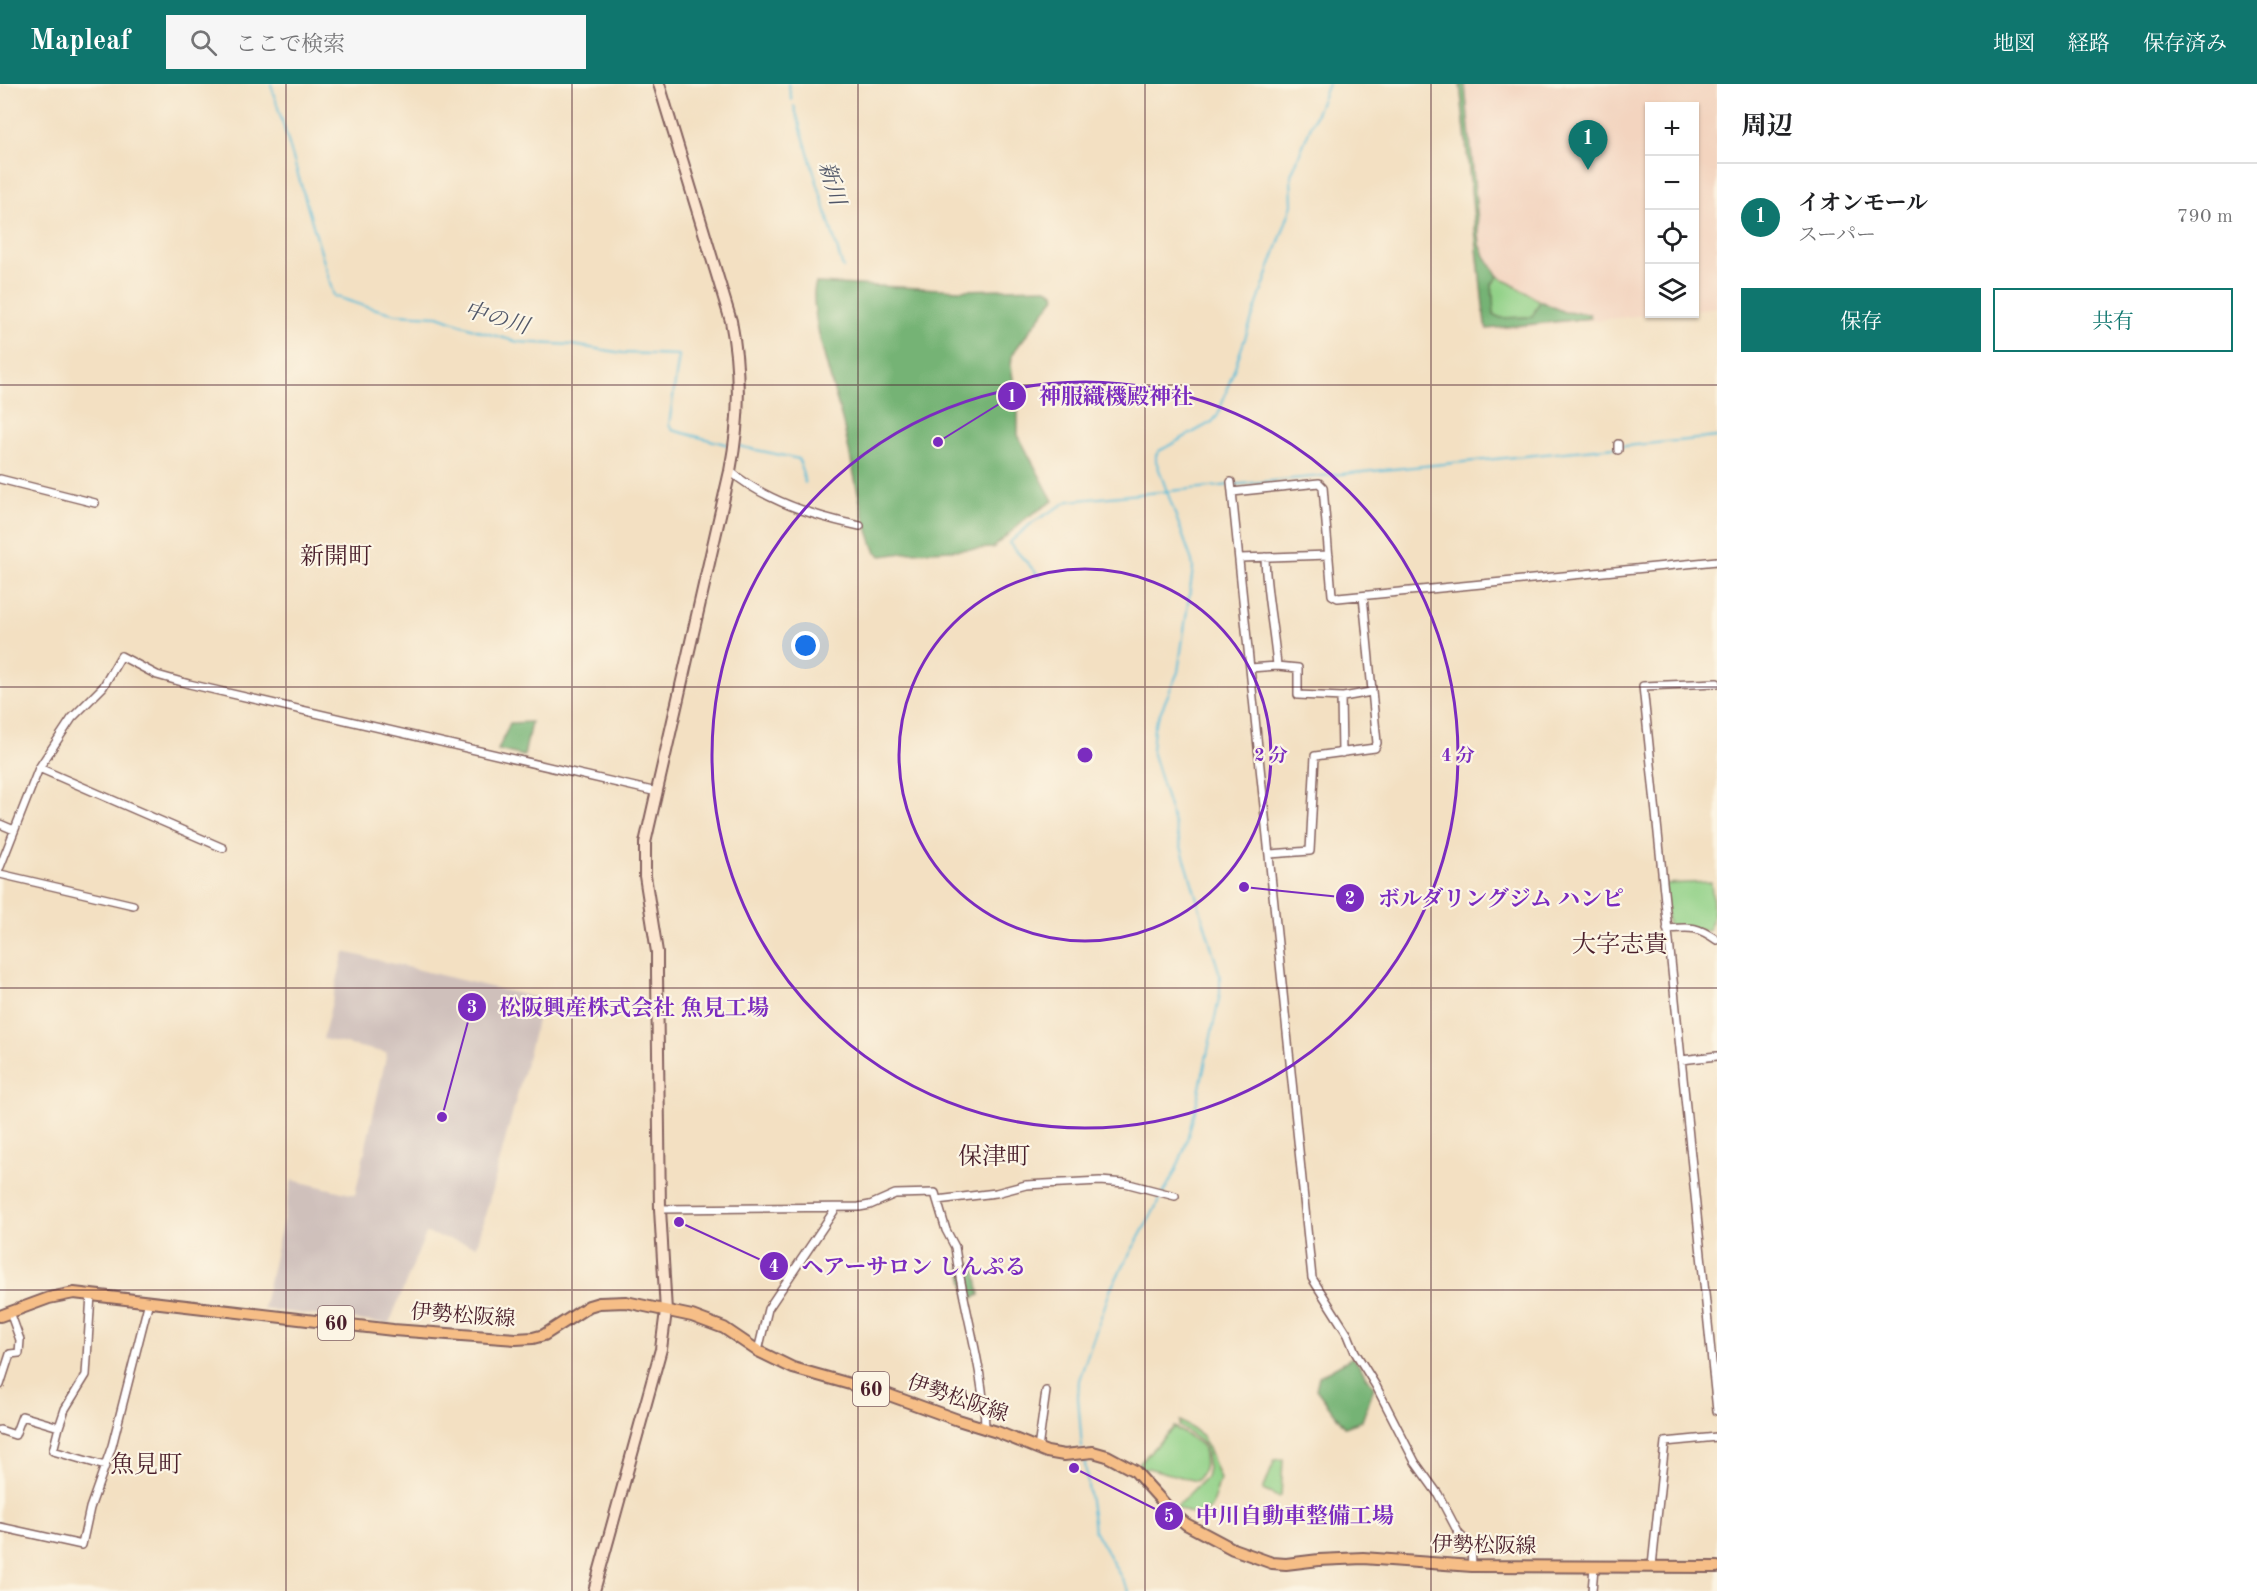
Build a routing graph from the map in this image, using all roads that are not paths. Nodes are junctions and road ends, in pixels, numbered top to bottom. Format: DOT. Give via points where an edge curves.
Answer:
graph roads {
  1 [pos="658,84"];
  2 [pos="730,471"];
  3 [pos="0,479"];
  4 [pos="95,503"];
  5 [pos="860,525"];
  6 [pos="1329,555"];
  7 [pos="1265,557"];
  8 [pos="1240,558"];
  9 [pos="1717,561"];
  10 [pos="1363,596"];
  11 [pos="1277,666"];
  12 [pos="1250,668"];
  13 [pos="1717,683"];
  14 [pos="1371,692"];
  15 [pos="1341,697"];
  16 [pos="1342,753"];
  17 [pos="39,768"];
  18 [pos="657,792"];
  19 [pos="0,824"];
  20 [pos="14,830"];
  21 [pos="223,848"];
  22 [pos="1270,854"];
  23 [pos="0,867"];
  24 [pos="0,874"];
  25 [pos="133,905"];
  26 [pos="1667,929"];
  27 [pos="1717,940"];
  28 [pos="1717,1056"];
  29 [pos="1681,1060"];
  30 [pos="1175,1196"];
  31 [pos="937,1200"];
  32 [pos="660,1209"];
  33 [pos="836,1209"];
  34 [pos="91,1294"];
  35 [pos="149,1301"];
  36 [pos="666,1311"];
  37 [pos="5,1314"];
  38 [pos="758,1351"];
  39 [pos="0,1385"];
  40 [pos="1047,1391"];
  41 [pos="1717,1411"];
  42 [pos="59,1427"];
  43 [pos="985,1428"];
  44 [pos="0,1430"];
  45 [pos="1717,1437"];
  46 [pos="1038,1449"];
  47 [pos="105,1466"];
  48 [pos="0,1527"];
  49 [pos="1472,1566"];
  50 [pos="1652,1566"];
  51 [pos="1717,1566"];
  52 [pos="1594,1567"];
  53 [pos="594,1591"];
  54 [pos="1592,1591"];
  1 -- 2 [label="street" via="737,351 739,387"];
  2 -- 5 [label="street" via="819,517"];
  2 -- 18 [label="street"];
  3 -- 4 [label="street"];
  6 -- 7 [label="street"];
  6 -- 8 [label="street" via="1323,487 1319,483 1232,488"];
  6 -- 10 [label="street" via="1332,595"];
  7 -- 8 [label="street"];
  7 -- 11 [label="street"];
  8 -- 12 [label="street"];
  9 -- 10 [label="street"];
  10 -- 14 [label="street"];
  11 -- 12 [label="street"];
  11 -- 15 [label="street" via="1298,668 1298,695"];
  12 -- 22 [label="street"];
  13 -- 26 [label="street" via="1643,686"];
  14 -- 15 [label="street"];
  14 -- 16 [label="street" via="1375,748"];
  15 -- 16 [label="street"];
  16 -- 22 [label="street" via="1315,756 1310,851"];
  17 -- 18 [label="street" via="72,718 103,687 122,656 157,675 189,684"];
  17 -- 20 [label="street"];
  17 -- 21 [label="street"];
  18 -- 32 [label="street" via="644,859 657,952"];
  19 -- 20 [label="street"];
  20 -- 23 [label="street"];
  22 -- 49 [label="street" via="1312,1278 1348,1335 1415,1462 1459,1534 1471,1546"];
  24 -- 25 [label="street"];
  26 -- 27 [label="street" via="1692,927"];
  26 -- 29 [label="street"];
  28 -- 29 [label="street"];
  29 -- 41 [label="street"];
  30 -- 31 [label="street" via="1105,1181 1026,1185"];
  31 -- 33 [label="street" via="935,1193 895,1194 870,1205"];
  31 -- 43 [label="street" via="955,1247 979,1368"];
  32 -- 33 [label="street"];
  32 -- 36 [label="street"];
  33 -- 38 [label="street" via="768,1309"];
  34 -- 35 [label="main road, 伊勢松阪線 / 60"];
  34 -- 37 [label="main road, 伊勢松阪線 / 60" via="60,1294"];
  34 -- 42 [label="street" via="86,1375 65,1408"];
  35 -- 36 [label="main road, 伊勢松阪線 / 60" via="393,1330 516,1340 544,1335 599,1303 626,1302"];
  35 -- 47 [label="street"];
  36 -- 38 [label="main road, 伊勢松阪線 / 60" via="724,1328"];
  36 -- 53 [label="street" via="661,1349"];
  37 -- 39 [label="street" via="20,1340 19,1353 10,1354"];
  38 -- 43 [label="main road, 伊勢松阪線 / 60" via="793,1368"];
  40 -- 46 [label="street"];
  42 -- 44 [label="street" via="22,1416 15,1435"];
  42 -- 47 [label="street" via="53,1451"];
  43 -- 46 [label="main road, 伊勢松阪線 / 60"];
  45 -- 50 [label="street" via="1665,1442"];
  46 -- 49 [label="main road, 伊勢松阪線 / 60" via="1056,1454 1100,1454 1128,1466 1186,1524 1262,1560 1286,1564 1363,1558"];
  47 -- 48 [label="street" via="82,1545"];
  49 -- 52 [label="main road, 伊勢松阪線 / 60"];
  50 -- 51 [label="main road, 伊勢松阪線 / 60"];
  50 -- 52 [label="main road, 伊勢松阪線 / 60"];
  52 -- 54 [label="street"];
}
